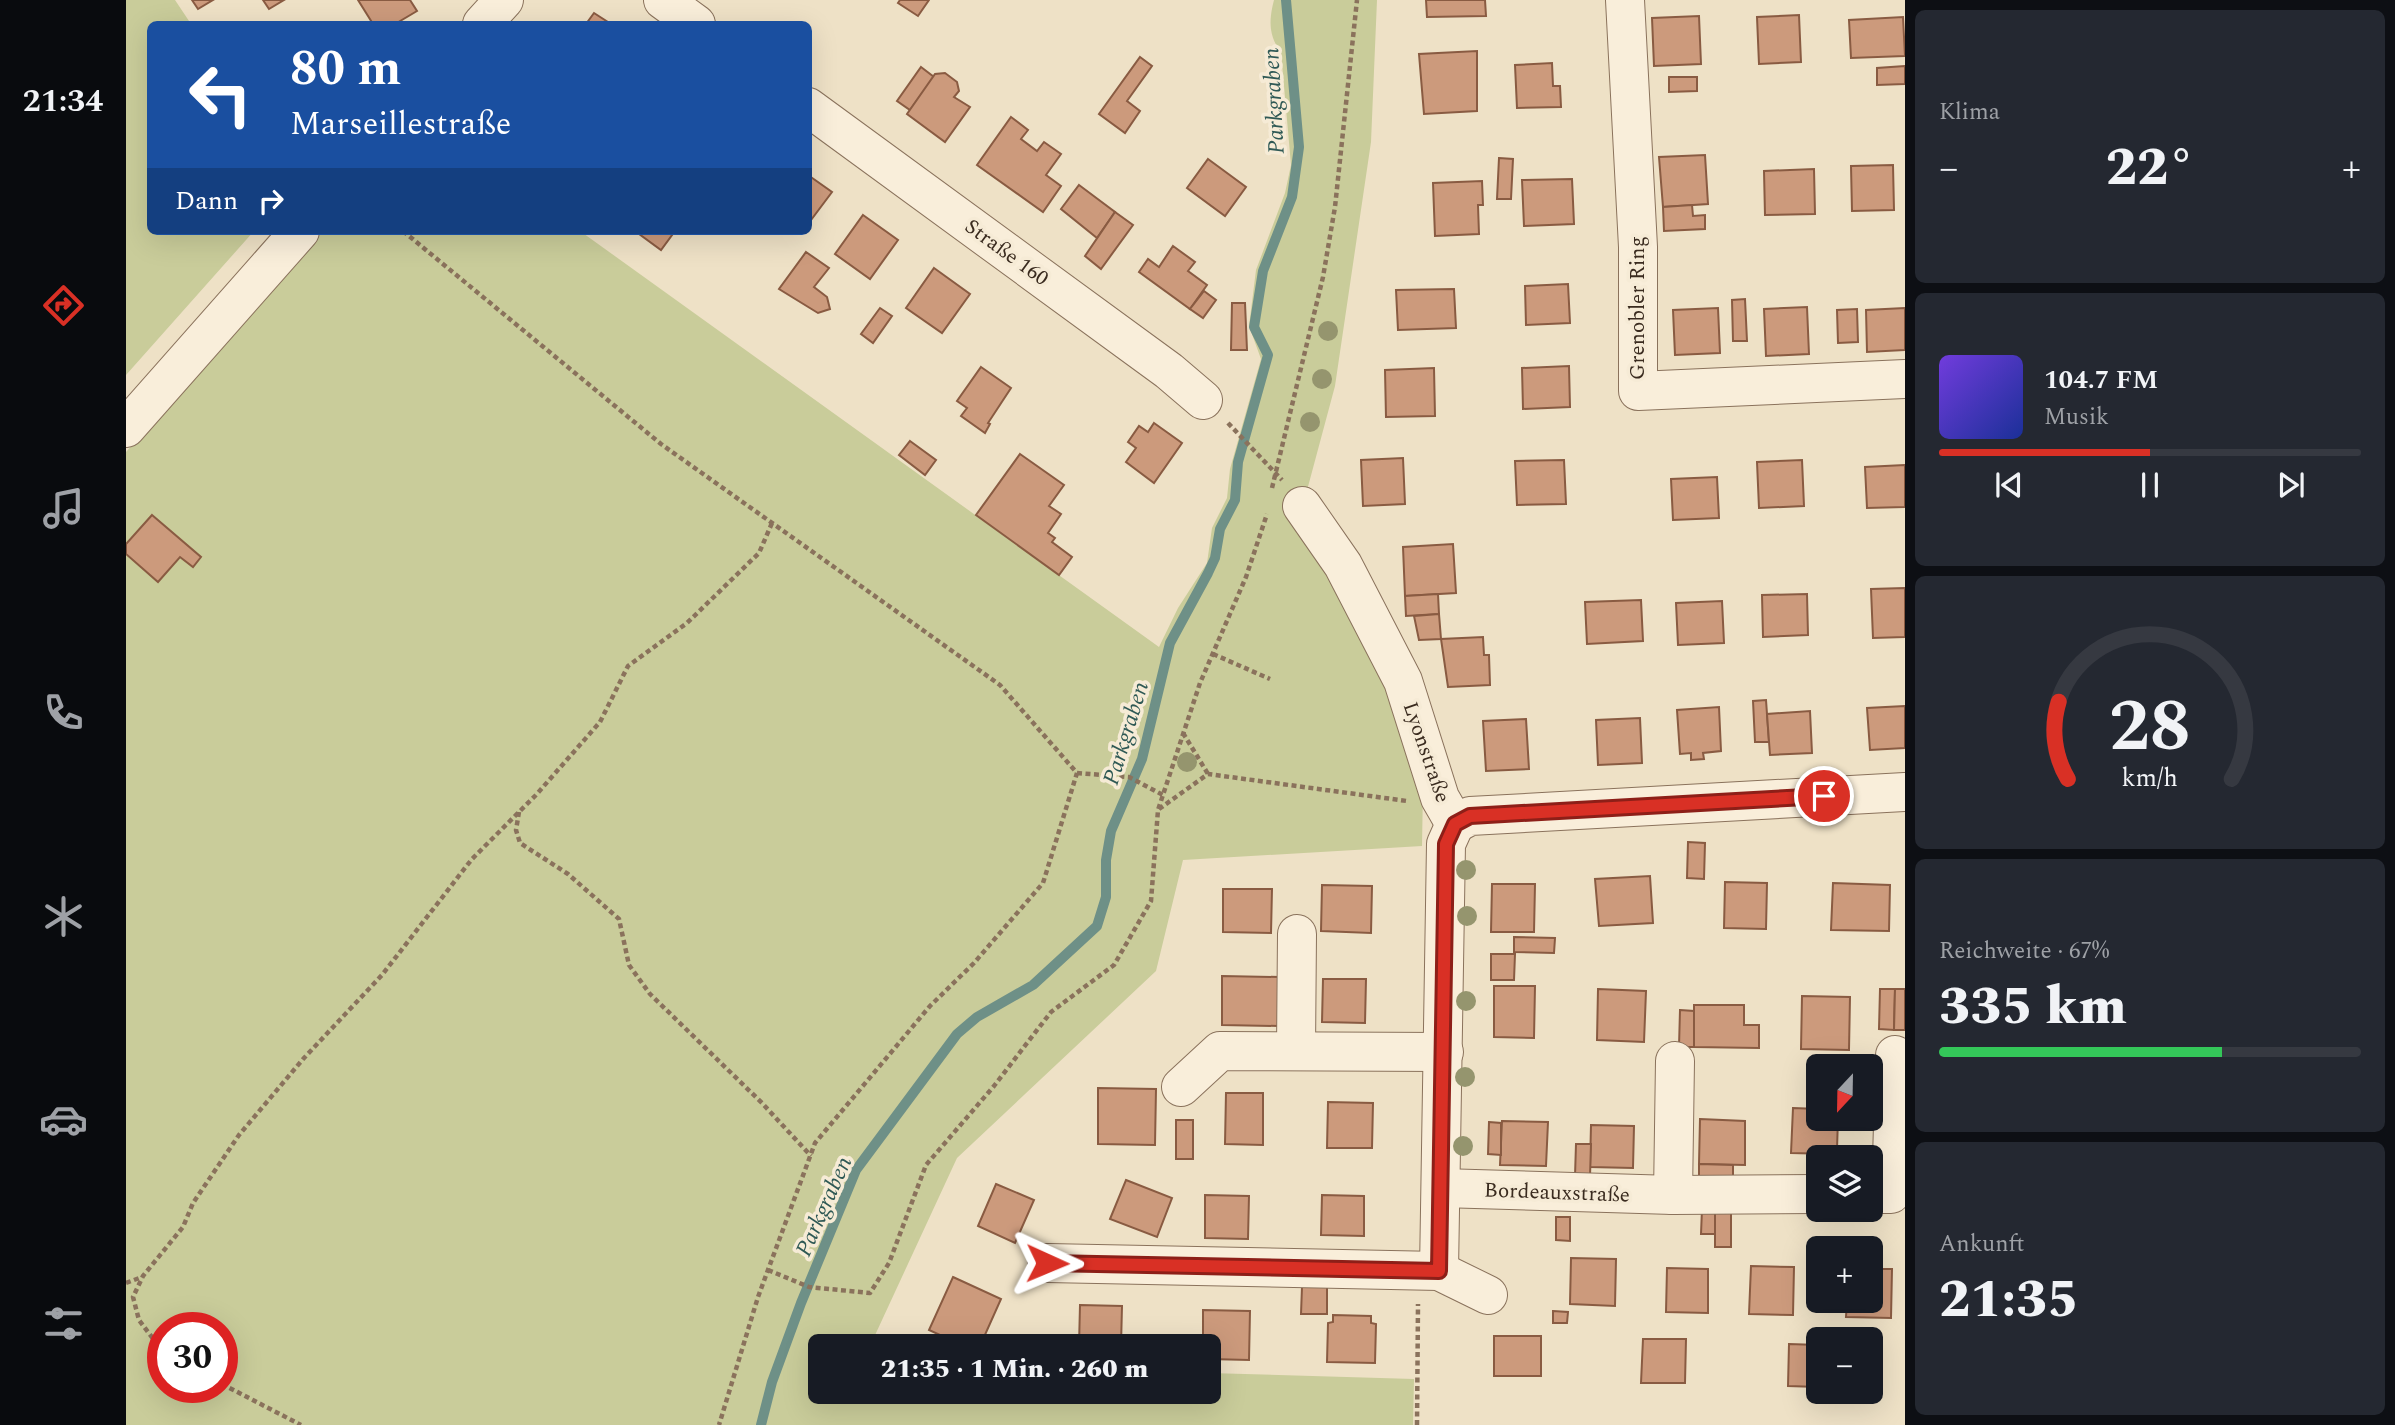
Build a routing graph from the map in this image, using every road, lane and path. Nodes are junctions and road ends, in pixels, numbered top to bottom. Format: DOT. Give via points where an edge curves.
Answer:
graph roads {
  1 [pos="504,0"];
  2 [pos="663,0"];
  3 [pos="1357,0"];
  4 [pos="1625,0"];
  5 [pos="485,21"];
  6 [pos="692,21"];
  7 [pos="812,110"];
  8 [pos="296,235"];
  9 [pos="407,235"];
  10 [pos="1905,379"];
  11 [pos="1217,412"];
  12 [pos="126,428"];
  13 [pos="1275,472"];
  14 [pos="1280,502"];
  15 [pos="772,523"];
  16 [pos="1213,654"];
  17 [pos="1270,679"];
  18 [pos="1184,733"];
  19 [pos="1077,773"];
  20 [pos="1208,774"];
  21 [pos="1295,778"];
  22 [pos="1293,786"];
  23 [pos="1905,792"];
  24 [pos="1163,795"];
  25 [pos="1411,802"];
  26 [pos="1158,810"];
  27 [pos="520,812"];
  28 [pos="1455,824"];
  29 [pos="1297,934"];
  30 [pos="1296,1050"];
  31 [pos="1444,1052"];
  32 [pos="1895,1055"];
  33 [pos="1675,1062"];
  34 [pos="1181,1087"];
  35 [pos="811,1156"];
  36 [pos="1441,1188"];
  37 [pos="1806,1194"];
  38 [pos="1883,1194"];
  39 [pos="1673,1195"];
  40 [pos="1047,1263"];
  41 [pos="768,1270"];
  42 [pos="143,1276"];
  43 [pos="1429,1282"];
  44 [pos="126,1283"];
  45 [pos="1488,1295"];
  46 [pos="147,1331"];
  47 [pos="238,1392"];
  48 [pos="301,1425"];
  49 [pos="719,1425"];
  50 [pos="1417,1425"];
  1 -- 5 [label="street"];
  2 -- 6 [label="street"];
  3 -- 13 [label="path" via="1323,276"];
  4 -- 10 [label="street, Grenobler Ring" via="1638,247 1638,391"];
  7 -- 11 [label="street, Straße 160" via="1158,363"];
  8 -- 12 [label="street"];
  9 -- 15 [label="path" via="661,444"];
  11 -- 13 [label="path"];
  13 -- 14 [label="path"];
  14 -- 16 [label="path"];
  14 -- 28 [label="street, Lyonstraße" via="1343,565 1403,681 1440,799"];
  15 -- 19 [label="path" via="1000,685"];
  15 -- 27 [label="path" via="759,552 687,623 628,666 600,723"];
  16 -- 17 [label="path"];
  16 -- 18 [label="path"];
  18 -- 20 [label="path"];
  18 -- 24 [label="path"];
  19 -- 24 [label="path" via="1129,778"];
  19 -- 35 [label="path" via="1042,883 890,1053 815,1143"];
  20 -- 22 [label="path"];
  20 -- 26 [label="path"];
  21 -- 22 [label="path"];
  22 -- 25 [label="path"];
  23 -- 28 [label="street, Lyonstraße" via="1470,816"];
  24 -- 26 [label="path"];
  26 -- 41 [label="path" via="1151,901 1114,965 1051,1012 926,1165 889,1263 870,1293 808,1286"];
  27 -- 35 [label="path" via="516,830 520,843 568,874 619,919 629,964 650,994"];
  27 -- 42 [label="path" via="472,859 382,975 239,1136 193,1203 183,1227"];
  28 -- 31 [label="street" via="1446,844"];
  29 -- 30 [label="street"];
  30 -- 31 [label="street"];
  30 -- 34 [label="street" via="1220,1051"];
  31 -- 36 [label="street"];
  32 -- 38 [label="street" via="1891,1194"];
  33 -- 39 [label="street"];
  35 -- 41 [label="path"];
  36 -- 39 [label="street, Bordeauxstraße"];
  36 -- 43 [label="street"];
  37 -- 39 [label="street, Bordeauxstraße"];
  40 -- 43 [label="street"];
  41 -- 49 [label="path"];
  42 -- 44 [label="path"];
  42 -- 46 [label="path" via="133,1297"];
  43 -- 45 [label="street"];
  43 -- 50 [label="path"];
  47 -- 48 [label="path"];
}
